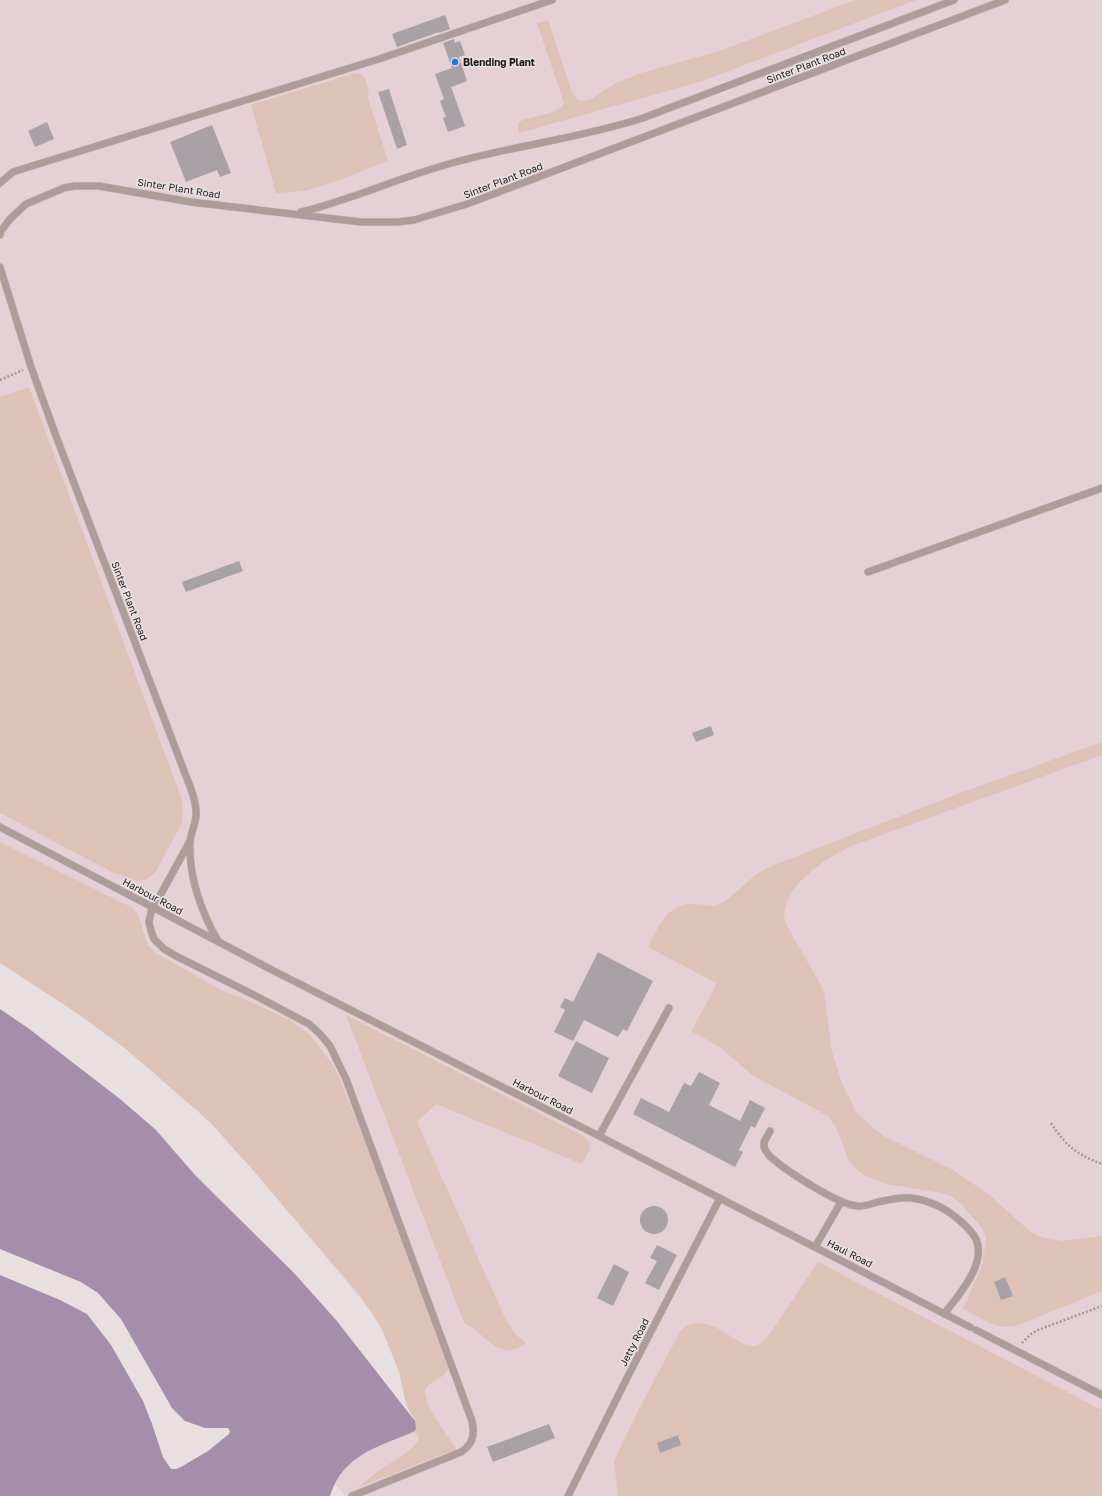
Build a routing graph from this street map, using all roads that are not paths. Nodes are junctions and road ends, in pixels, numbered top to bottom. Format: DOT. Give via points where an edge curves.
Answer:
graph roads {
  1 [pos="552,0"];
  2 [pos="954,0"];
  3 [pos="1005,0"];
  4 [pos="0,183"];
  5 [pos="297,214"];
  6 [pos="0,235"];
  7 [pos="0,268"];
  8 [pos="1102,488"];
  9 [pos="868,572"];
  10 [pos="0,827"];
  11 [pos="190,841"];
  12 [pos="153,907"];
  13 [pos="219,942"];
  14 [pos="669,1008"];
  15 [pos="770,1131"];
  16 [pos="599,1136"];
  17 [pos="720,1198"];
  18 [pos="841,1202"];
  19 [pos="815,1247"];
  20 [pos="944,1314"];
  21 [pos="1102,1395"];
  22 [pos="352,1496"];
  23 [pos="568,1496"];
  1 -- 4 [label="lane" via="379,59 19,170"];
  2 -- 5 [label="lane" via="650,115 616,126 444,165"];
  3 -- 5 [label="lane, Sinter Plant Road" via="474,202 425,217 397,222 361,222"];
  5 -- 6 [label="lane, Sinter Plant Road" via="191,202 99,186 74,186 26,204 10,219"];
  7 -- 11 [label="lane, Sinter Plant Road" via="56,436 191,789 196,817"];
  8 -- 9 [label="lane"];
  10 -- 12 [label="lane, Harbour Road"];
  11 -- 12 [label="lane"];
  11 -- 13 [label="lane, Sinter Plant Road" via="198,897"];
  12 -- 13 [label="lane, Harbour Road"];
  12 -- 22 [label="lane" via="149,927 154,939 164,949 299,1018 314,1028 330,1046 346,1079 472,1421 474,1437 468,1447 461,1452"];
  13 -- 16 [label="lane, Harbour Road"];
  14 -- 16 [label="lane"];
  15 -- 18 [label="lane" via="764,1147 773,1160"];
  16 -- 17 [label="lane, Harbour Road"];
  17 -- 19 [label="lane, Haul Road"];
  17 -- 23 [label="lane, Jetty Road"];
  18 -- 19 [label="lane"];
  18 -- 20 [label="lane" via="856,1206 898,1199 922,1200 951,1214 970,1231 976,1238 978,1248 976,1261 968,1281"];
  19 -- 20 [label="lane, Haul Road"];
  20 -- 21 [label="lane, Haul Road"];
}
